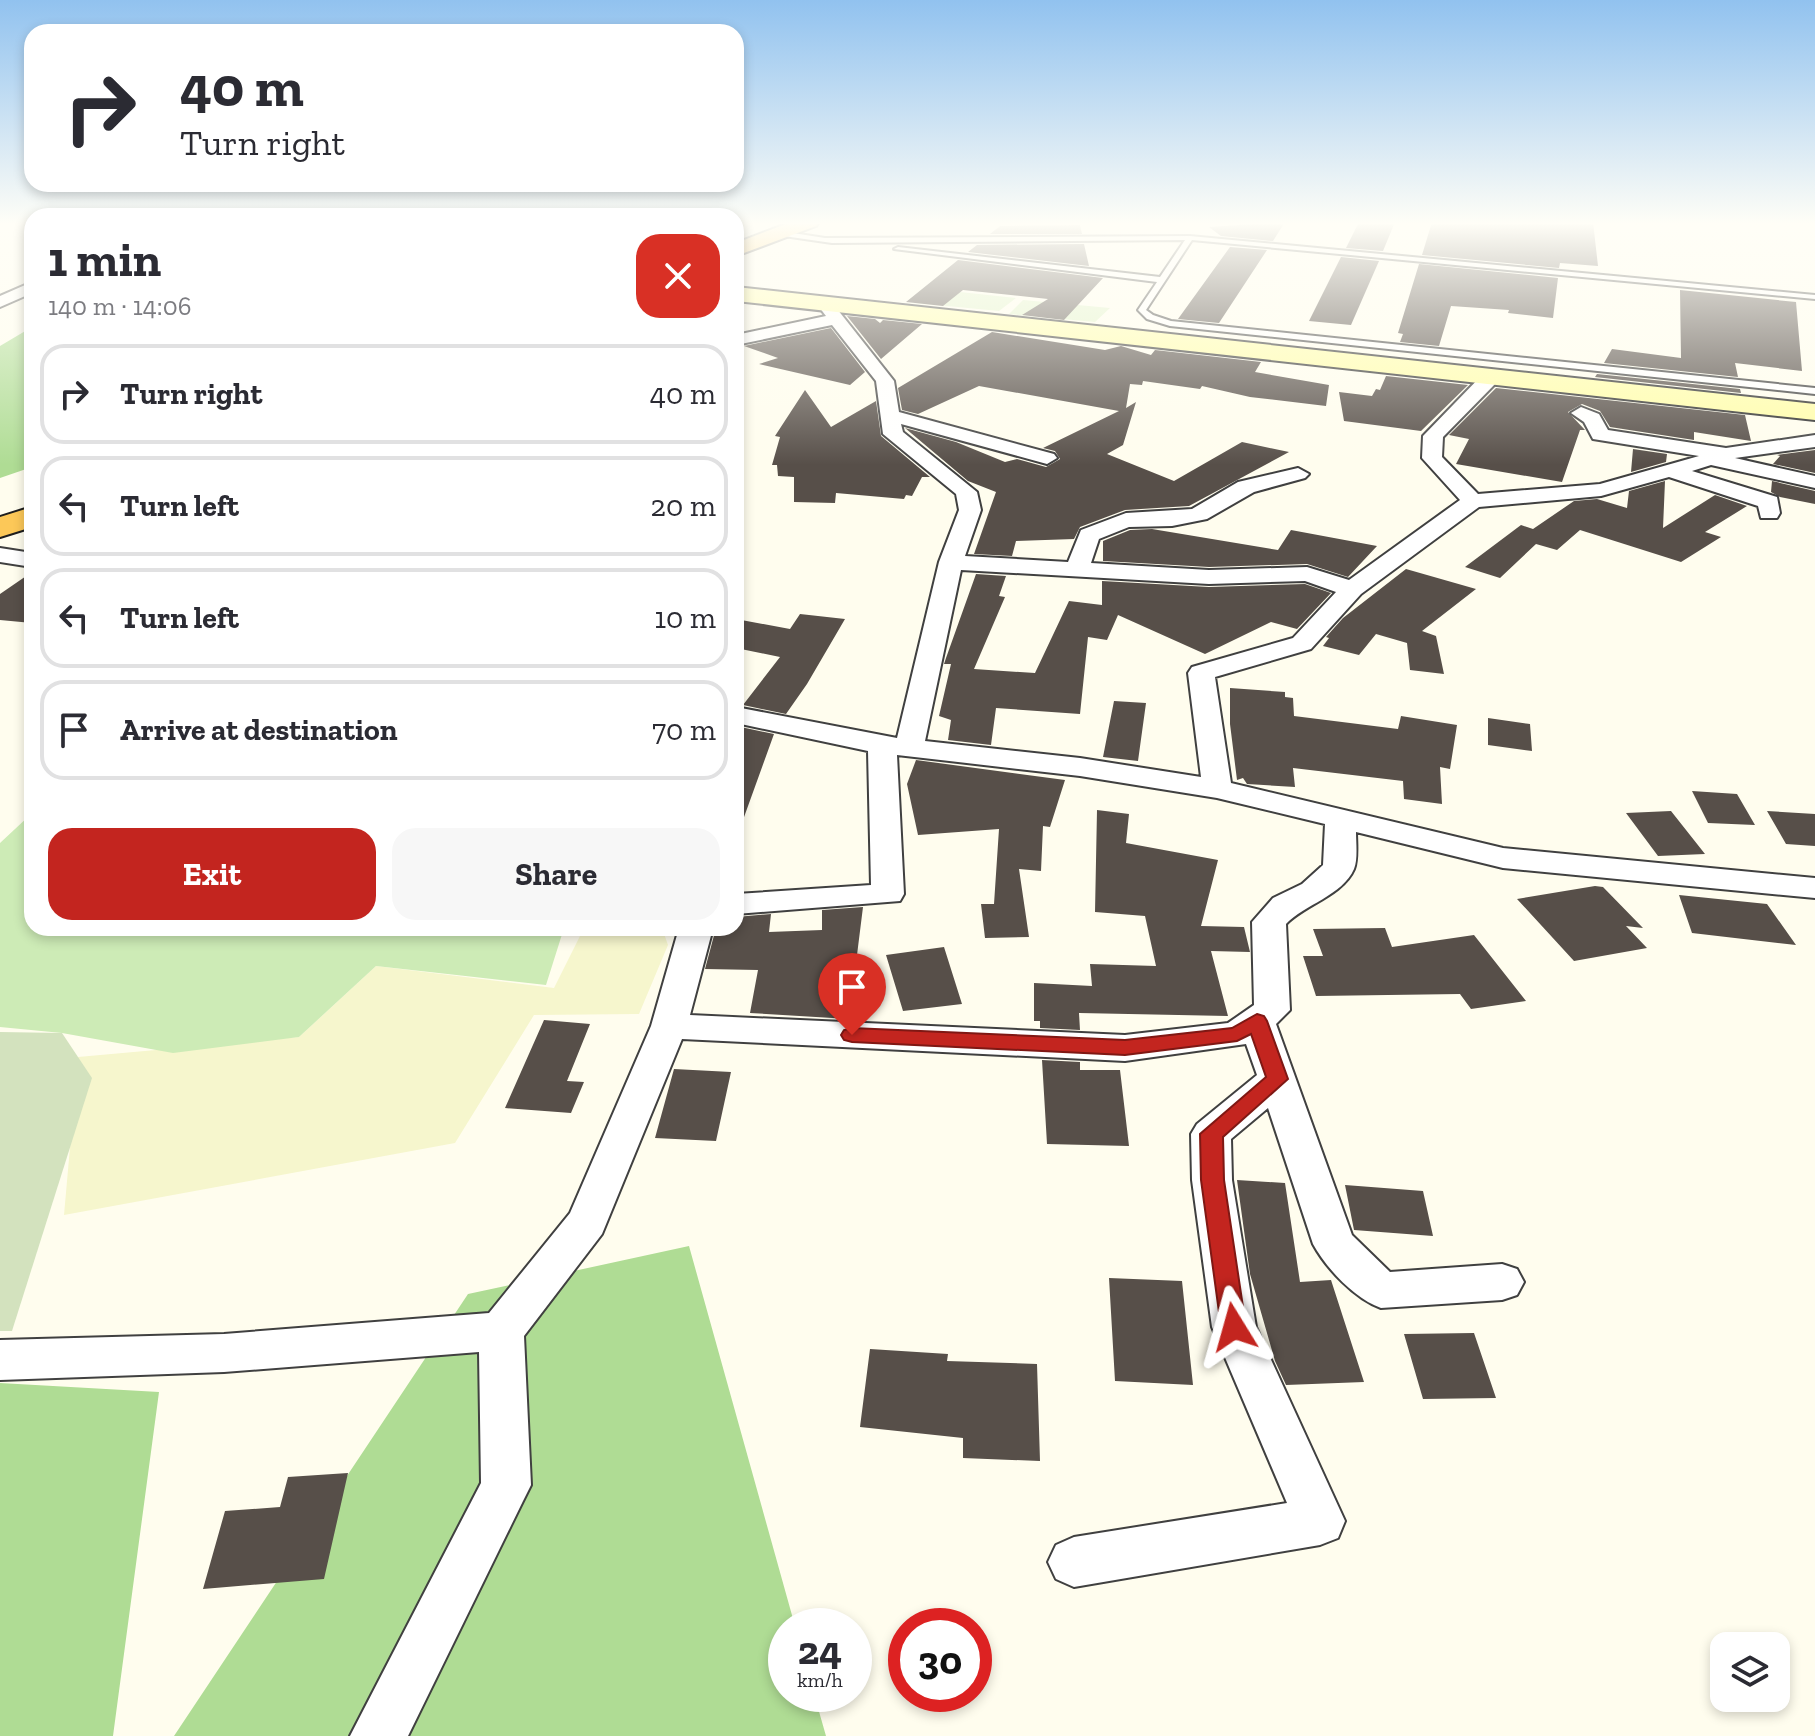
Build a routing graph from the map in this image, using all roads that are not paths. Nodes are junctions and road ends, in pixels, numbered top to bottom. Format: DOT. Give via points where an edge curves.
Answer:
graph roads {
  1 [pos="785,303"];
  2 [pos="1147,303"];
  3 [pos="829,311"];
  4 [pos="744,340"];
  5 [pos="1491,377"];
  6 [pos="1815,391"];
  7 [pos="1815,412"];
  8 [pos="1581,413"];
  9 [pos="889,415"];
  10 [pos="1815,441"];
  11 [pos="1720,457"];
  12 [pos="1047,458"];
  13 [pos="1674,472"];
  14 [pos="1298,474"];
  15 [pos="1815,482"];
  16 [pos="1473,501"];
  17 [pos="1769,513"];
  18 [pos="24,519"];
  19 [pos="0,528"];
  20 [pos="0,555"];
  21 [pos="24,559"];
  22 [pos="951,562"];
  23 [pos="1077,569"];
  24 [pos="1352,589"];
  25 [pos="744,717"];
  26 [pos="895,747"];
  27 [pos="1217,789"];
  28 [pos="1341,820"];
  29 [pos="1815,888"];
  30 [pos="744,903"];
  31 [pos="694,936"];
  32 [pos="1257,1021"];
  33 [pos="669,1026"];
  34 [pos="1277,1079"];
  35 [pos="1502,1282"];
  36 [pos="501,1331"];
  37 [pos="0,1360"];
  38 [pos="1074,1562"];
  39 [pos="378,1736"];
  1 -- 3 [label="main road"];
  2 -- 6 [label="lane" via="1142,310 1150,317 1170,323"];
  3 -- 4 [label="street"];
  3 -- 5 [label="main road"];
  3 -- 9 [label="street" via="885,381"];
  5 -- 7 [label="main road"];
  5 -- 16 [label="street" via="1433,436 1432,458"];
  8 -- 11 [label="street" via="1592,418 1600,435"];
  9 -- 12 [label="street"];
  9 -- 22 [label="street" via="893,434 902,444 966,492 970,510"];
  10 -- 11 [label="street"];
  11 -- 13 [label="street"];
  11 -- 15 [label="street"];
  13 -- 16 [label="street" via="1601,490"];
  13 -- 17 [label="street" via="1754,495 1769,502"];
  14 -- 23 [label="street" via="1246,487 1199,514 1126,520 1089,535"];
  16 -- 24 [label="street"];
  18 -- 19 [label="highway"];
  20 -- 21 [label="street"];
  22 -- 23 [label="street"];
  22 -- 26 [label="street"];
  23 -- 24 [label="street" via="1209,577 1307,574"];
  24 -- 27 [label="street" via="1302,644 1201,673"];
  25 -- 26 [label="street"];
  26 -- 27 [label="street" via="1080,767"];
  26 -- 30 [label="street" via="888,894"];
  27 -- 28 [label="street"];
  28 -- 29 [label="street" via="1503,858"];
  28 -- 32 [label="street" via="1339,868 1269,922 1272,1010"];
  31 -- 33 [label="street"];
  32 -- 33 [label="street" via="1237,1034 1125,1048"];
  32 -- 34 [label="street"];
  33 -- 36 [label="street" via="587,1222"];
  34 -- 35 [label="street" via="1334,1244 1381,1290"];
  34 -- 38 [label="street" via="1211,1134 1212,1180 1234,1327 1320,1521"];
  36 -- 37 [label="street" via="224,1353"];
  36 -- 39 [label="street" via="506,1485"];
}
